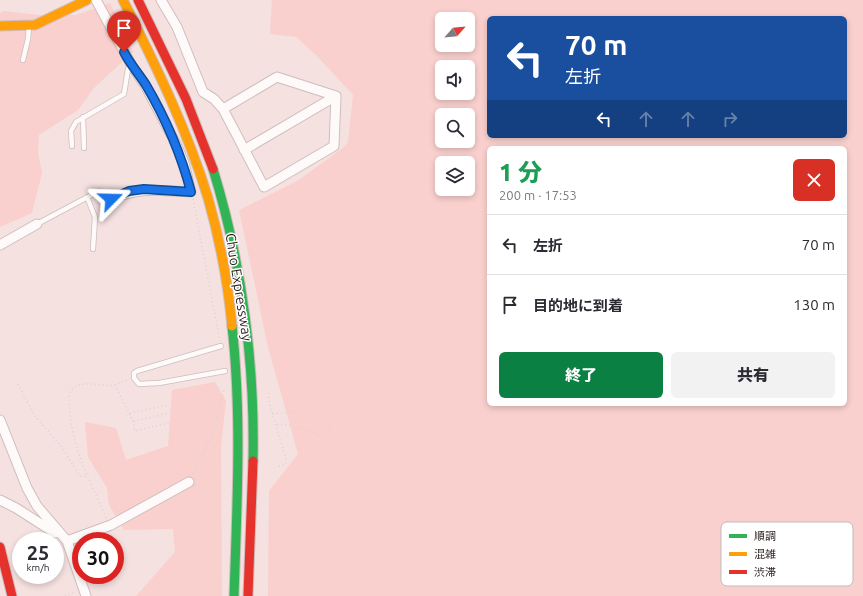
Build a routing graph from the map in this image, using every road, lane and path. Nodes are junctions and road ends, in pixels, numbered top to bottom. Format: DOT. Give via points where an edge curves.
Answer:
graph roads {
  1 [pos="87,0"];
  2 [pos="96,0"];
  3 [pos="123,0"];
  4 [pos="138,0"];
  5 [pos="161,0"];
  6 [pos="29,25"];
  7 [pos="0,26"];
  8 [pos="23,60"];
  9 [pos="131,65"];
  10 [pos="336,96"];
  11 [pos="223,109"];
  12 [pos="83,118"];
  13 [pos="72,146"];
  14 [pos="84,148"];
  15 [pos="244,150"];
  16 [pos="99,191"];
  17 [pos="87,197"];
  18 [pos="111,199"];
  19 [pos="37,224"];
  20 [pos="0,245"];
  21 [pos="93,249"];
  22 [pos="221,346"];
  23 [pos="225,371"];
  24 [pos="134,378"];
  25 [pos="18,384"];
  26 [pos="115,385"];
  27 [pos="268,393"];
  28 [pos="167,405"];
  29 [pos="309,410"];
  30 [pos="129,413"];
  31 [pos="169,413"];
  32 [pos="273,414"];
  33 [pos="326,419"];
  34 [pos="0,420"];
  35 [pos="134,422"];
  36 [pos="172,422"];
  37 [pos="277,425"];
  38 [pos="277,467"];
  39 [pos="86,476"];
  40 [pos="189,482"];
  41 [pos="0,500"];
  42 [pos="109,526"];
  43 [pos="109,532"];
  44 [pos="67,541"];
  45 [pos="0,547"];
  46 [pos="0,587"];
  47 [pos="84,593"];
  48 [pos="2,596"];
  49 [pos="12,596"];
  50 [pos="65,596"];
  51 [pos="234,596"];
  52 [pos="248,596"];
  1 -- 6 [label="main road" via="52,18"];
  2 -- 9 [label="street"];
  3 -- 51 [label="main road, Chuo Expressway" via="178,114 208,201 220,249 229,304 237,387 239,468"];
  4 -- 52 [label="main road, Chuo Expressway" via="196,122 222,199 235,254 252,386"];
  5 -- 11 [label="street" via="177,27 204,92"];
  6 -- 7 [label="main road"];
  6 -- 8 [label="lane"];
  9 -- 12 [label="lane" via="124,94"];
  9 -- 18 [label="street" via="145,85 176,144 191,192 144,189 129,191"];
  10 -- 11 [label="street" via="277,77"];
  10 -- 15 [label="street"];
  10 -- 15 [label="street" via="334,146 264,187"];
  11 -- 15 [label="street"];
  12 -- 13 [label="lane" via="73,126"];
  12 -- 14 [label="lane"];
  16 -- 17 [label="lane"];
  17 -- 19 [label="lane"];
  17 -- 21 [label="lane" via="95,217"];
  19 -- 20 [label="street"];
  22 -- 24 [label="lane" via="137,371"];
  23 -- 24 [label="lane" via="139,384"];
  24 -- 26 [label="path"];
  25 -- 39 [label="path" via="35,416 61,446 80,476"];
  26 -- 30 [label="path"];
  26 -- 39 [label="path" via="84,384 74,388 69,395 74,440"];
  27 -- 32 [label="path"];
  28 -- 30 [label="path"];
  29 -- 32 [label="path"];
  30 -- 35 [label="path"];
  31 -- 35 [label="path"];
  32 -- 37 [label="path"];
  33 -- 37 [label="path" via="332,434 327,438 292,426"];
  34 -- 44 [label="street" via="37,506"];
  35 -- 36 [label="path" via="135,431"];
  37 -- 38 [label="path" via="286,464"];
  39 -- 42 [label="path"];
  40 -- 42 [label="street"];
  41 -- 44 [label="street"];
  42 -- 43 [label="path"];
  42 -- 44 [label="street"];
  44 -- 47 [label="street"];
  45 -- 49 [label="main road"];
  46 -- 48 [label="main road"];
  47 -- 50 [label="path"];
}
